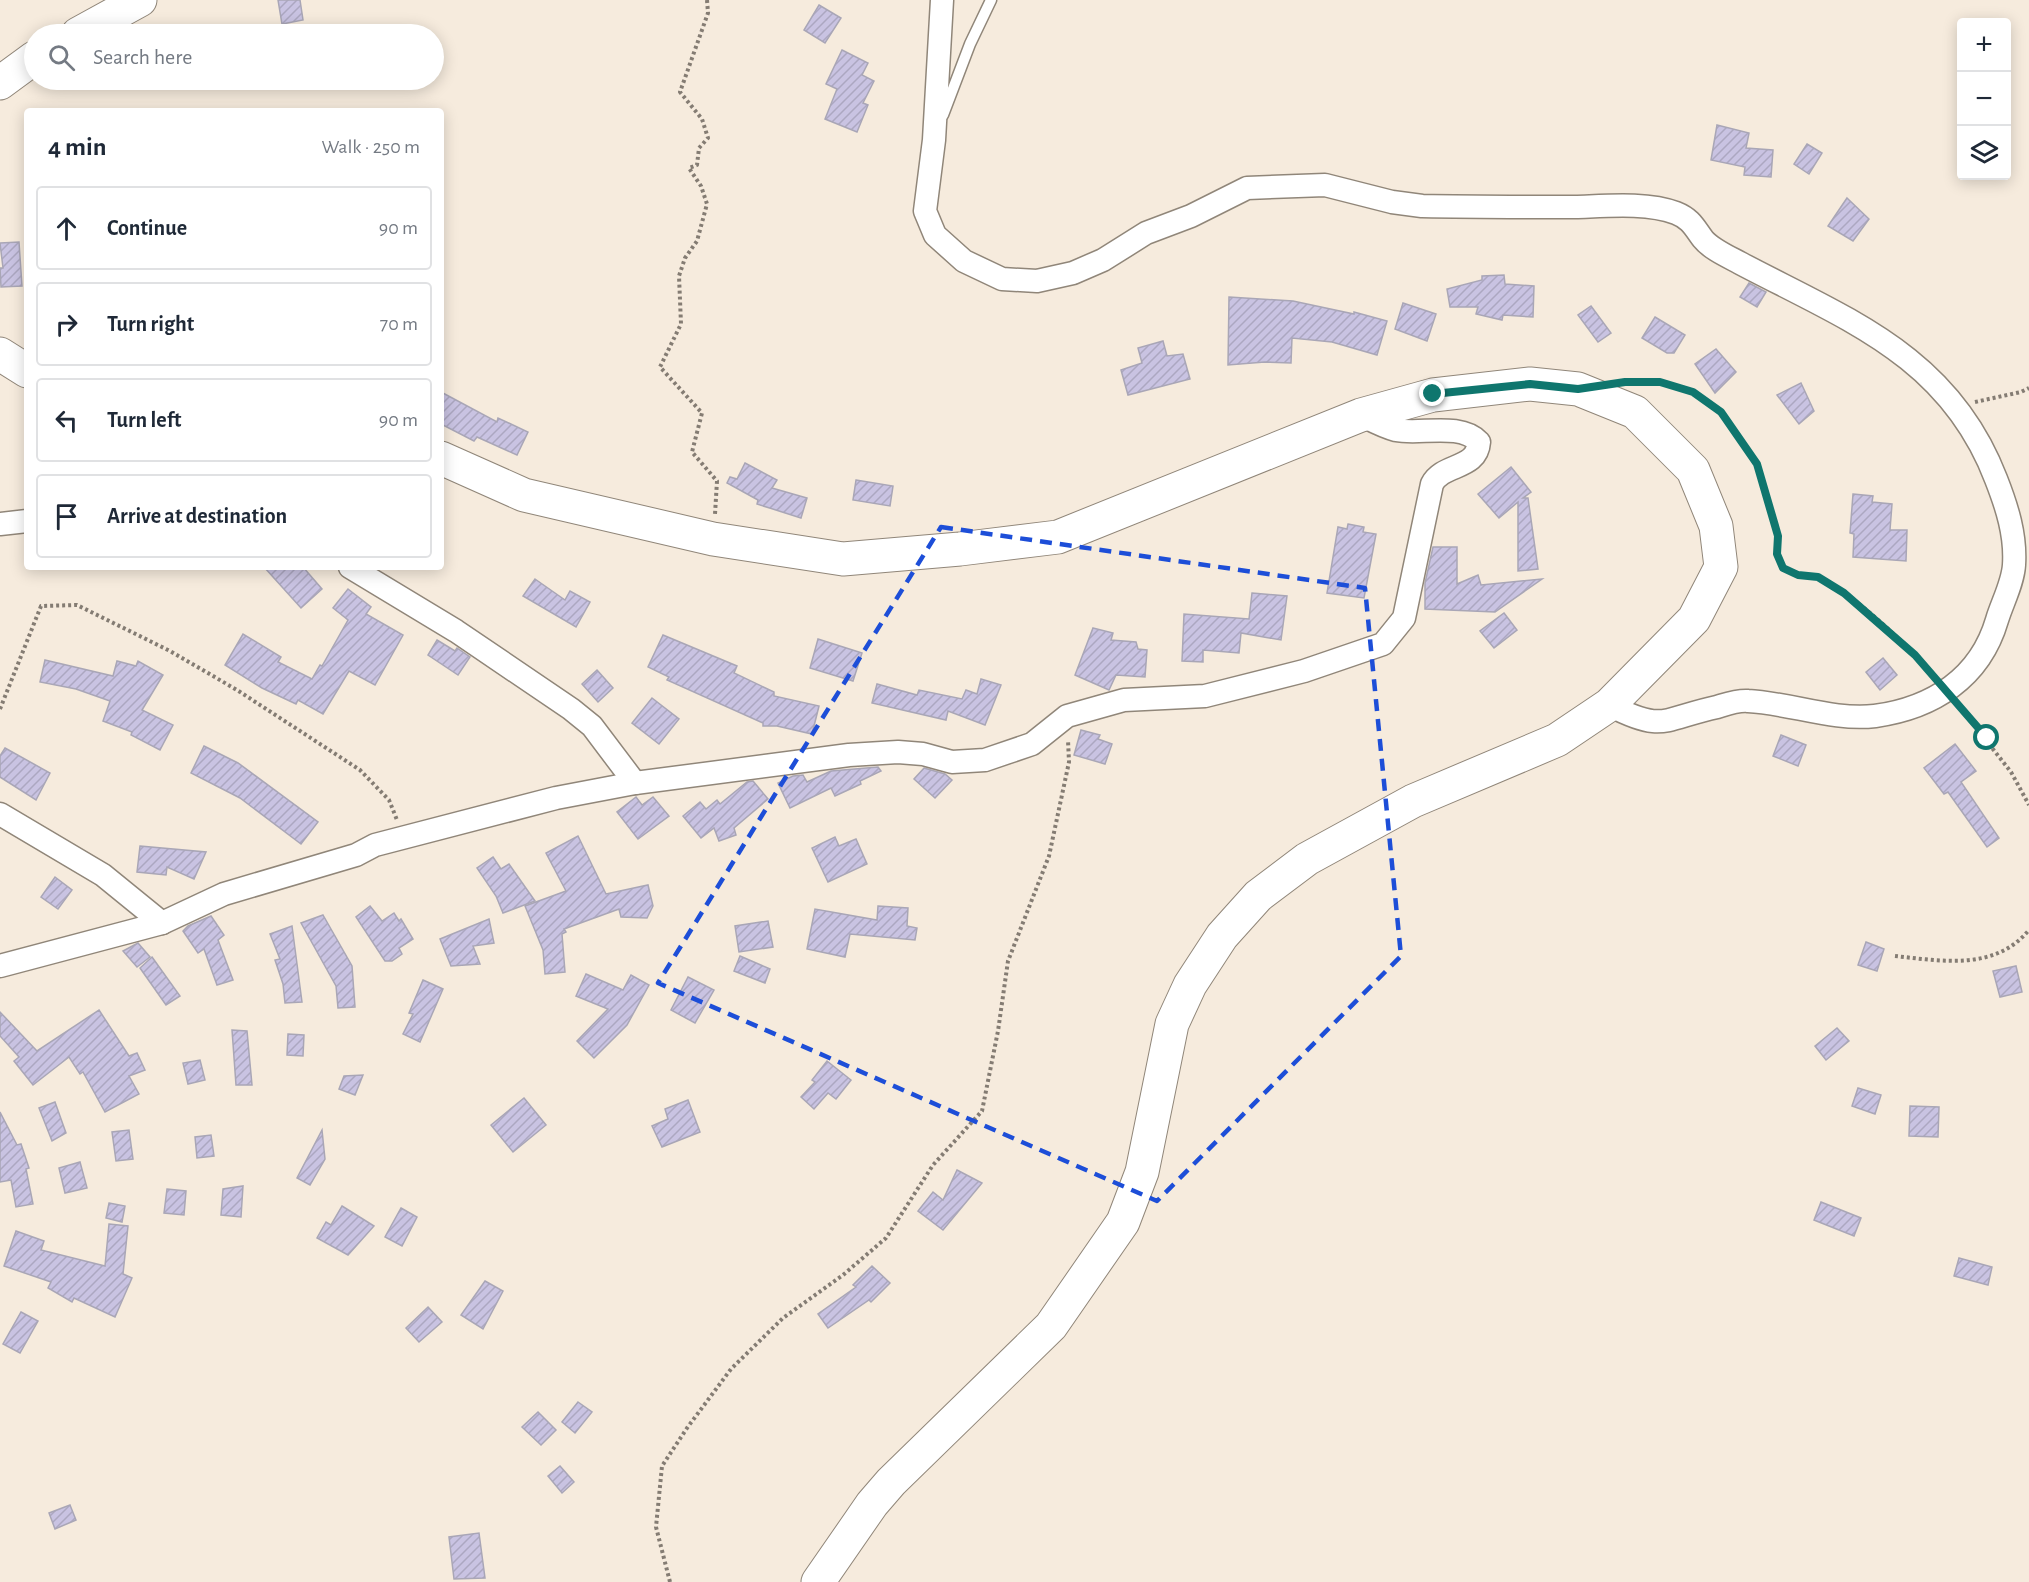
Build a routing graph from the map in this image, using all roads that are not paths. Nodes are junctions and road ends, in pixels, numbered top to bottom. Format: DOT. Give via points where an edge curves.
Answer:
graph roads {
  1 [pos="140,0"];
  2 [pos="942,0"];
  3 [pos="991,0"];
  4 [pos="96,24"];
  5 [pos="24,65"];
  6 [pos="0,83"];
  7 [pos="934,140"];
  8 [pos="0,354"];
  9 [pos="24,368"];
  10 [pos="1361,415"];
  11 [pos="444,459"];
  12 [pos="24,521"];
  13 [pos="0,524"];
  14 [pos="355,570"];
  15 [pos="1609,705"];
  16 [pos="635,783"];
  17 [pos="0,814"];
  18 [pos="162,923"];
  19 [pos="0,966"];
  20 [pos="818,1582"];
  1 -- 4 [label="main road"];
  2 -- 7 [label="street"];
  3 -- 7 [label="lane"];
  5 -- 6 [label="main road"];
  7 -- 15 [label="street" via="925,212 935,235 964,261 1002,279 1037,281 1073,273 1103,260 1146,233 1247,188 1325,185 1422,206 1608,206 1673,212 1689,219 1704,239 1730,258 1887,341 1924,370 1955,404 1984,448 2013,532 2014,569 1992,639 1977,665 1946,691 1917,707 1872,716 1831,714 1745,700 1670,722 1650,723"];
  8 -- 9 [label="main road"];
  10 -- 11 [label="main road" via="1058,537 843,559 713,539 524,495"];
  10 -- 15 [label="main road" via="1433,394 1530,384 1578,389 1635,412 1693,470 1716,526 1721,567 1694,620"];
  10 -- 16 [label="street" via="1399,431 1442,431 1473,436 1479,442 1473,458 1441,473 1432,484 1404,618 1383,644 1304,671 1205,696 1124,700 1067,716 1032,744 975,762 898,752 849,755"];
  12 -- 13 [label="street"];
  14 -- 16 [label="street" via="456,631 586,721"];
  15 -- 20 [label="main road" via="1557,740 1413,801 1307,859 1257,896 1222,936 1190,985 1172,1024 1142,1173 1124,1222 1051,1326 891,1482"];
  16 -- 18 [label="street" via="556,798 375,845 356,855 224,894"];
  17 -- 18 [label="street" via="103,875"];
  18 -- 19 [label="street"];
}
